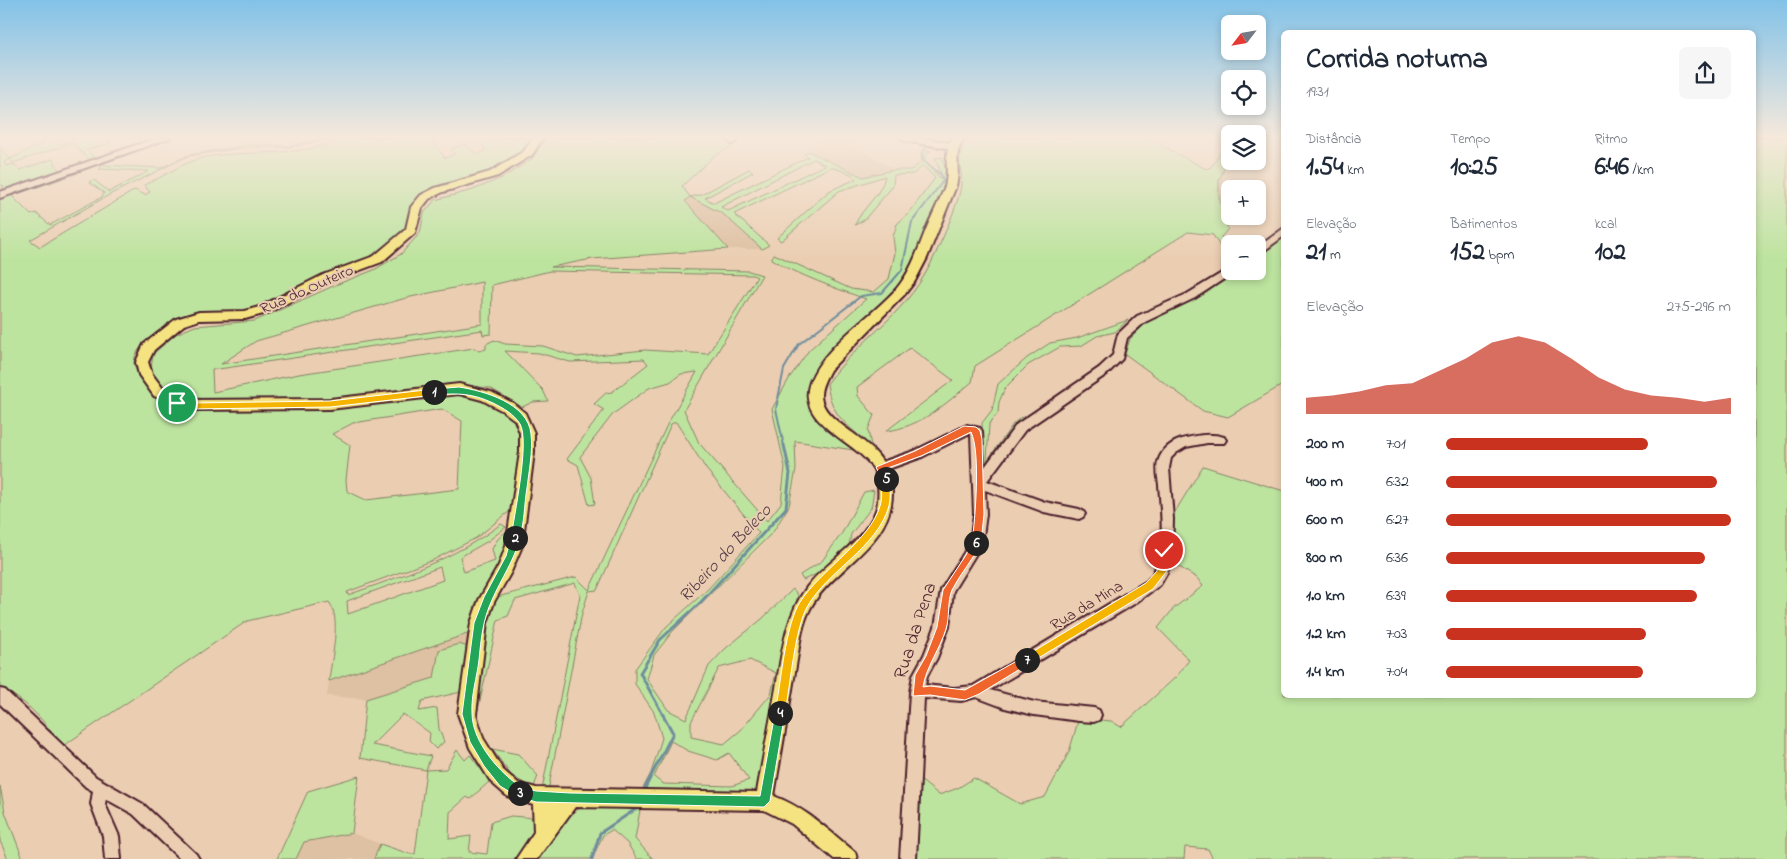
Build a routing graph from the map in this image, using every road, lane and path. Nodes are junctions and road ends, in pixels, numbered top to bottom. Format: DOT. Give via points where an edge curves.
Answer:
graph roads {
  1 [pos="49,178"];
  2 [pos="480,178"];
  3 [pos="952,178"];
  4 [pos="0,195"];
  5 [pos="1281,233"];
  6 [pos="1266,244"];
  7 [pos="1221,277"];
  8 [pos="1220,440"];
  9 [pos="880,467"];
  10 [pos="979,483"];
  11 [pos="1079,514"];
  12 [pos="976,691"];
  13 [pos="917,692"];
  14 [pos="0,695"];
  15 [pos="1094,715"];
  16 [pos="101,787"];
  17 [pos="543,797"];
  18 [pos="570,798"];
  19 [pos="764,801"];
  20 [pos="543,835"];
  21 [pos="113,859"];
  22 [pos="191,859"];
  23 [pos="525,859"];
  24 [pos="848,859"];
  25 [pos="908,859"];
  1 -- 4 [label="street"];
  2 -- 17 [label="main road, Rua do Outeiro" via="425,197 417,207 411,230 378,259 327,278 263,310 199,316 180,322 149,347 142,362 146,376 160,393 184,405 330,404 459,390 486,396 520,417 527,433 527,452 514,546 479,623 467,714 476,742 497,776 513,790"];
  3 -- 9 [label="main road" via="911,278 894,300 821,371 815,387 816,402 823,414 868,451"];
  5 -- 6 [label="street"];
  7 -- 10 [label="street" via="1190,296 1141,319 1122,337 1118,356 1103,371 1021,427"];
  8 -- 12 [label="street, Rua da Mina" via="1212,438 1176,446 1164,463 1168,522 1161,572 1149,586"];
  9 -- 10 [label="street, Rua da Pena" via="973,429 978,439"];
  9 -- 19 [label="main road" via="887,486 880,517 863,540 816,587 803,605 796,623"];
  10 -- 11 [label="street" via="1044,507"];
  10 -- 13 [label="street, Rua da Pena" via="980,514 976,544 947,590 942,627 920,675"];
  12 -- 13 [label="street" via="956,695 930,690"];
  12 -- 15 [label="street" via="1044,710"];
  13 -- 25 [label="street, Rua da Pena"];
  14 -- 16 [label="street" via="91,782"];
  16 -- 21 [label="street" via="98,804 111,836"];
  16 -- 22 [label="street" via="138,809"];
  17 -- 18 [label="main road, Rua do Outeiro"];
  17 -- 20 [label="main road"];
  18 -- 19 [label="main road, Rua do Outeiro"];
  18 -- 20 [label="main road"];
  19 -- 24 [label="main road" via="803,820"];
  20 -- 23 [label="main road"];
}
